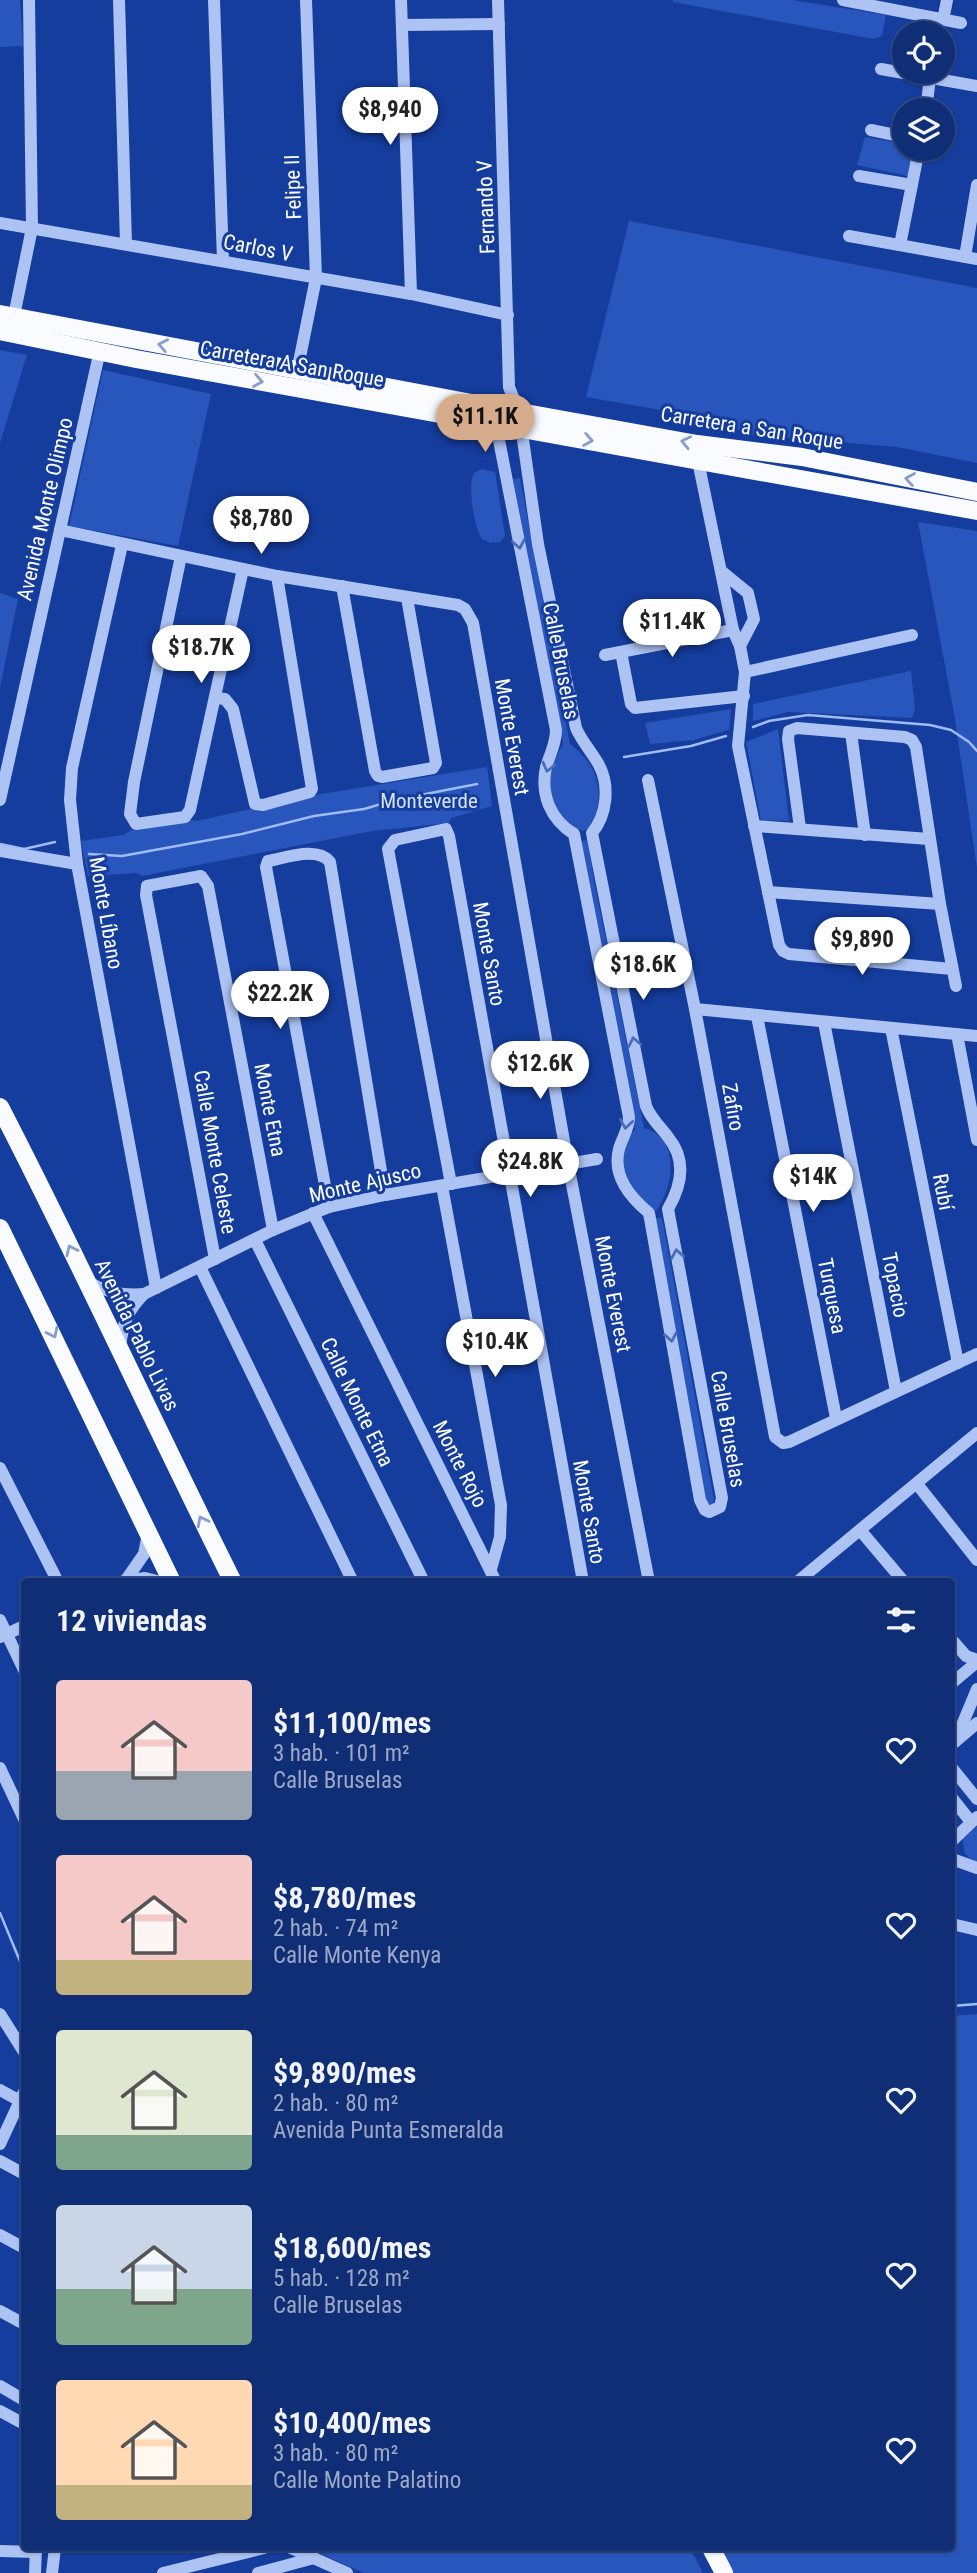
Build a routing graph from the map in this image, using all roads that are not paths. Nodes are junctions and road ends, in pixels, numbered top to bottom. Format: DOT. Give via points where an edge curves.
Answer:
graph roads {
  1 [pos="29,0"];
  2 [pos="119,0"];
  3 [pos="214,0"];
  4 [pos="306,0"];
  5 [pos="401,0"];
  6 [pos="498,0"];
  7 [pos="843,0"];
  8 [pos="947,0"];
  9 [pos="904,6"];
  10 [pos="943,20"];
  11 [pos="961,23"];
  12 [pos="499,24"];
  13 [pos="402,25"];
  14 [pos="880,69"];
  15 [pos="892,71"];
  16 [pos="955,82"];
  17 [pos="977,86"];
  18 [pos="871,130"];
  19 [pos="892,134"];
  20 [pos="917,161"];
  21 [pos="859,176"];
  22 [pos="912,185"];
  23 [pos="976,192"];
  24 [pos="0,223"];
  25 [pos="32,228"];
  26 [pos="849,236"];
  27 [pos="126,244"];
  28 [pos="900,245"];
  29 [pos="971,258"];
  30 [pos="223,261"];
  31 [pos="316,278"];
  32 [pos="411,293"];
  33 [pos="7,315"];
  34 [pos="508,315"];
  35 [pos="0,331"];
  36 [pos="100,350"];
  37 [pos="297,372"];
  38 [pos="520,421"];
  39 [pos="496,425"];
  40 [pos="523,449"];
  41 [pos="501,451"];
  42 [pos="802,457"];
  43 [pos="698,461"];
  44 [pos="756,470"];
  45 [pos="841,486"];
  46 [pos="977,492"];
  47 [pos="977,511"];
  48 [pos="60,530"];
  49 [pos="122,545"];
  50 [pos="181,556"];
  51 [pos="243,569"];
  52 [pos="721,570"];
  53 [pos="277,576"];
  54 [pos="342,586"];
  55 [pos="407,598"];
  56 [pos="733,630"];
  57 [pos="912,635"];
  58 [pos="740,646"];
  59 [pos="621,652"];
  60 [pos="605,655"];
  61 [pos="745,671"];
  62 [pos="744,696"];
  63 [pos="216,698"];
  64 [pos="850,733"];
  65 [pos="648,780"];
  66 [pos="0,800"];
  67 [pos="754,827"];
  68 [pos="800,828"];
  69 [pos="592,833"];
  70 [pos="574,834"];
  71 [pos="865,835"];
  72 [pos="929,839"];
  73 [pos="0,851"];
  74 [pos="78,864"];
  75 [pos="147,886"];
  76 [pos="768,892"];
  77 [pos="940,904"];
  78 [pos="952,969"];
  79 [pos="956,986"];
  80 [pos="695,1009"];
  81 [pos="757,1016"];
  82 [pos="824,1022"];
  83 [pos="891,1028"];
  84 [pos="957,1034"];
  85 [pos="977,1036"];
  86 [pos="0,1107"];
  87 [pos="0,1132"];
  88 [pos="977,1140"];
  89 [pos="597,1159"];
  90 [pos="568,1164"];
  91 [pos="508,1174"];
  92 [pos="447,1185"];
  93 [pos="46,1195"];
  94 [pos="385,1195"];
  95 [pos="329,1207"];
  96 [pos="668,1209"];
  97 [pos="313,1213"];
  98 [pos="649,1213"];
  99 [pos="0,1228"];
  100 [pos="273,1230"];
  101 [pos="255,1240"];
  102 [pos="215,1259"];
  103 [pos="200,1267"];
  104 [pos="85,1279"];
  105 [pos="150,1291"];
  106 [pos="120,1347"];
  107 [pos="977,1354"];
  108 [pos="958,1363"];
  109 [pos="896,1391"];
  110 [pos="836,1418"];
  111 [pos="974,1441"];
  112 [pos="0,1468"];
  113 [pos="916,1484"];
  114 [pos="148,1530"];
  115 [pos="860,1530"];
  116 [pos="977,1560"];
  117 [pos="491,1569"];
  118 [pos="56,1578"];
  119 [pos="127,1578"];
  120 [pos="171,1578"];
  121 [pos="231,1578"];
  122 [pos="351,1578"];
  123 [pos="422,1578"];
  124 [pos="494,1578"];
  125 [pos="582,1578"];
  126 [pos="648,1578"];
  127 [pos="806,1578"];
  128 [pos="901,1578"];
  129 [pos="0,1620"];
  130 [pos="21,1627"];
  131 [pos="3,1636"];
  132 [pos="955,1643"];
  133 [pos="972,1662"];
  134 [pos="21,1665"];
  135 [pos="955,1680"];
  136 [pos="977,1682"];
  137 [pos="977,1689"];
  138 [pos="977,1723"];
  139 [pos="955,1738"];
  140 [pos="955,1741"];
  141 [pos="0,1768"];
  142 [pos="955,1772"];
  143 [pos="977,1799"];
  144 [pos="955,1801"];
  145 [pos="21,1813"];
  146 [pos="974,1820"];
  147 [pos="955,1838"];
  148 [pos="955,1860"];
  149 [pos="977,1868"];
  150 [pos="955,1925"];
  151 [pos="977,1930"];
  152 [pos="0,2014"];
  153 [pos="21,2047"];
  154 [pos="0,2090"];
  155 [pos="21,2096"];
  156 [pos="21,2098"];
  157 [pos="0,2144"];
  158 [pos="0,2161"];
  159 [pos="21,2172"];
  160 [pos="0,2235"];
  161 [pos="21,2246"];
  162 [pos="0,2311"];
  163 [pos="21,2323"];
  164 [pos="0,2386"];
  165 [pos="21,2398"];
  166 [pos="0,2411"];
  167 [pos="21,2423"];
  168 [pos="21,2551"];
  169 [pos="36,2551"];
  170 [pos="55,2551"];
  171 [pos="252,2551"];
  172 [pos="298,2551"];
  173 [pos="710,2551"];
  174 [pos="711,2551"];
  175 [pos="0,2552"];
  176 [pos="314,2558"];
  177 [pos="34,2573"];
  178 [pos="52,2573"];
  179 [pos="163,2573"];
  180 [pos="258,2573"];
  181 [pos="347,2573"];
  182 [pos="715,2573"];
  183 [pos="724,2573"];
  1 -- 25 [label="street"];
  2 -- 27 [label="street"];
  3 -- 30 [label="street"];
  4 -- 31 [label="street, Felipe II"];
  5 -- 13 [label="street"];
  6 -- 12 [label="street, Fernando V"];
  7 -- 9 [label="street"];
  8 -- 10 [label="street"];
  9 -- 10 [label="street"];
  10 -- 11 [label="street"];
  12 -- 13 [label="street"];
  12 -- 34 [label="street, Fernando V"];
  13 -- 32 [label="street"];
  14 -- 15 [label="street"];
  16 -- 17 [label="street"];
  18 -- 19 [label="street"];
  20 -- 22 [label="street"];
  21 -- 22 [label="street"];
  22 -- 28 [label="street"];
  23 -- 29 [label="street"];
  24 -- 25 [label="street, Carlos V"];
  25 -- 27 [label="street, Carlos V"];
  25 -- 33 [label="street"];
  26 -- 28 [label="street"];
  27 -- 30 [label="street, Carlos V"];
  28 -- 29 [label="street"];
  30 -- 31 [label="street, Carlos V"];
  31 -- 32 [label="street, Carlos V"];
  31 -- 37 [label="street, Felipe II"];
  32 -- 34 [label="street, Carlos V"];
  37 -- 33 [label="main road, Carretera A San Roque, one-way"];
  34 -- 38 [label="street, Fernando V" via="509,387"];
  35 -- 36 [label="main road, Carretera A San Roque"];
  36 -- 39 [label="main road, Carretera A San Roque, one-way"];
  36 -- 48 [label="street, Avenida Monte Olimpo"];
  37 -- 38 [label="main road, Carretera A San Roque"];
  38 -- 39 [label="main road, Carretera A San Roque"];
  38 -- 40 [label="street, Calle Bruselas"];
  42 -- 38 [label="main road, Carretera a San Roque, one-way"];
  38 -- 43 [label="main road, Carretera A San Roque, one-way"];
  39 -- 41 [label="street, Calle Bruselas"];
  40 -- 41 [label="street"];
  40 -- 69 [label="street, Calle Bruselas" via="576,728 603,775 604,810"];
  41 -- 70 [label="street, Calle Bruselas, one-way" via="555,730 545,778 548,801 557,821"];
  42 -- 44 [label="main road" via="792,464"];
  42 -- 45 [label="main road" via="808,468"];
  46 -- 42 [label="main road, Carretera a San Roque, one-way"];
  43 -- 44 [label="main road, Carretera A San Roque"];
  43 -- 52 [label="street"];
  44 -- 45 [label="main road, Carretera A San Roque"];
  45 -- 47 [label="main road, Carretera A San Roque"];
  48 -- 49 [label="street"];
  48 -- 66 [label="street, Avenida Monte Olimpo"];
  49 -- 50 [label="street"];
  49 -- 74 [label="street, Monte Líbano" via="72,768 70,800"];
  50 -- 51 [label="street"];
  50 -- 63 [label="street" via="134,782 130,814 136,824 185,817 190,810"];
  51 -- 53 [label="street"];
  51 -- 63 [label="street"];
  52 -- 56 [label="street"];
  52 -- 58 [label="street" via="748,593 754,618"];
  53 -- 54 [label="street"];
  53 -- 63 [label="street" via="312,789 305,795 258,806 233,709 225,699"];
  54 -- 55 [label="street"];
  54 -- 55 [label="street" via="375,771 382,777 433,768 436,763"];
  55 -- 90 [label="street, Monte Everest" via="458,605 473,623"];
  56 -- 58 [label="street"];
  56 -- 59 [label="street"];
  57 -- 61 [label="street"];
  58 -- 61 [label="street"];
  59 -- 60 [label="street"];
  59 -- 62 [label="street" via="635,708"];
  61 -- 62 [label="street"];
  62 -- 67 [label="street" via="738,746"];
  64 -- 68 [label="street" via="797,727 789,731"];
  64 -- 71 [label="street"];
  64 -- 72 [label="street" via="912,740"];
  65 -- 80 [label="street, Zafiro"];
  67 -- 68 [label="street"];
  67 -- 76 [label="street"];
  68 -- 71 [label="street"];
  69 -- 70 [label="street"];
  96 -- 69 [label="street, one-way" via="680,1182 680,1160 646,1106"];
  70 -- 98 [label="street, one-way" via="629,1116 618,1169 632,1198"];
  71 -- 72 [label="street"];
  72 -- 77 [label="street"];
  73 -- 74 [label="street"];
  74 -- 105 [label="street, Monte Líbano"];
  75 -- 100 [label="street, Monte Etna" via="201,876 208,886"];
  75 -- 102 [label="street, Calle Monte Celeste"];
  76 -- 77 [label="street"];
  76 -- 78 [label="street" via="779,945 789,954"];
  77 -- 78 [label="street"];
  78 -- 79 [label="street"];
  80 -- 81 [label="street"];
  80 -- 110 [label="street, Zafiro" via="773,1432 778,1441 789,1442"];
  81 -- 82 [label="street"];
  81 -- 110 [label="street, Turquesa"];
  82 -- 83 [label="street"];
  82 -- 109 [label="street, Topacio"];
  83 -- 84 [label="street"];
  83 -- 108 [label="street, Rubí"];
  84 -- 85 [label="street"];
  84 -- 88 [label="street"];
  86 -- 93 [label="main road, Avenida Pablo Livas"];
  87 -- 93 [label="main road"];
  89 -- 90 [label="street, Monte Ajusco"];
  90 -- 91 [label="street, Monte Ajusco"];
  90 -- 126 [label="street, Monte Everest"];
  91 -- 92 [label="street, Monte Ajusco"];
  91 -- 92 [label="street, Monte Santo" via="446,829 395,840 388,849"];
  91 -- 125 [label="street, Monte Santo"];
  92 -- 94 [label="street, Monte Ajusco"];
  92 -- 117 [label="street" via="501,1506 500,1537"];
  104 -- 93 [label="main road, Avenida Pablo Livas, one-way"];
  94 -- 95 [label="street, Monte Ajusco"];
  94 -- 95 [label="street" via="330,862 321,854 268,861"];
  95 -- 97 [label="street, Monte Ajusco"];
  96 -- 98 [label="street"];
  98 -- 96 [label="street, Calle Bruselas, one-way" via="700,1500 709,1512 720,1507 722,1498"];
  97 -- 100 [label="street, Monte Ajusco"];
  97 -- 117 [label="street, Monte Rojo"];
  99 -- 114 [label="main road, one-way"];
  100 -- 101 [label="street, Monte Ajusco"];
  101 -- 102 [label="street, Monte Ajusco"];
  101 -- 123 [label="street, Calle Monte Etna"];
  102 -- 103 [label="street, Monte Ajusco"];
  103 -- 105 [label="street, Monte Ajusco"];
  103 -- 122 [label="street"];
  104 -- 105 [label="street, Monte Ajusco" via="115,1294"];
  104 -- 106 [label="main road, Avenida Pablo Livas"];
  105 -- 106 [label="street, Monte Ajusco" via="124,1319"];
  121 -- 106 [label="main road, Avenida Pablo Livas, one-way"];
  107 -- 108 [label="street"];
  108 -- 109 [label="street"];
  109 -- 110 [label="street"];
  111 -- 113 [label="street"];
  112 -- 118 [label="street"];
  113 -- 115 [label="street"];
  113 -- 116 [label="street"];
  114 -- 119 [label="street" via="144,1554"];
  114 -- 120 [label="main road"];
  115 -- 127 [label="street"];
  115 -- 128 [label="street"];
  117 -- 124 [label="street, Monte Rojo"];
  129 -- 131 [label="street"];
  130 -- 131 [label="street"];
  131 -- 134 [label="street"];
  132 -- 133 [label="street"];
  133 -- 135 [label="street"];
  133 -- 136 [label="street"];
  137 -- 139 [label="street"];
  138 -- 140 [label="street"];
  141 -- 145 [label="street"];
  142 -- 143 [label="street"];
  144 -- 146 [label="street"];
  146 -- 147 [label="street"];
  148 -- 149 [label="street"];
  150 -- 151 [label="street"];
  152 -- 153 [label="street"];
  154 -- 155 [label="street"];
  156 -- 157 [label="street"];
  158 -- 159 [label="street"];
  160 -- 161 [label="street"];
  162 -- 163 [label="street"];
  164 -- 165 [label="street"];
  166 -- 167 [label="street"];
  168 -- 175 [label="street"];
  169 -- 177 [label="street"];
  170 -- 178 [label="street"];
  171 -- 179 [label="street"];
  172 -- 176 [label="street"];
  173 -- 182 [label="main road"];
  174 -- 183 [label="main road"];
  176 -- 180 [label="street"];
  176 -- 181 [label="street"];
}
